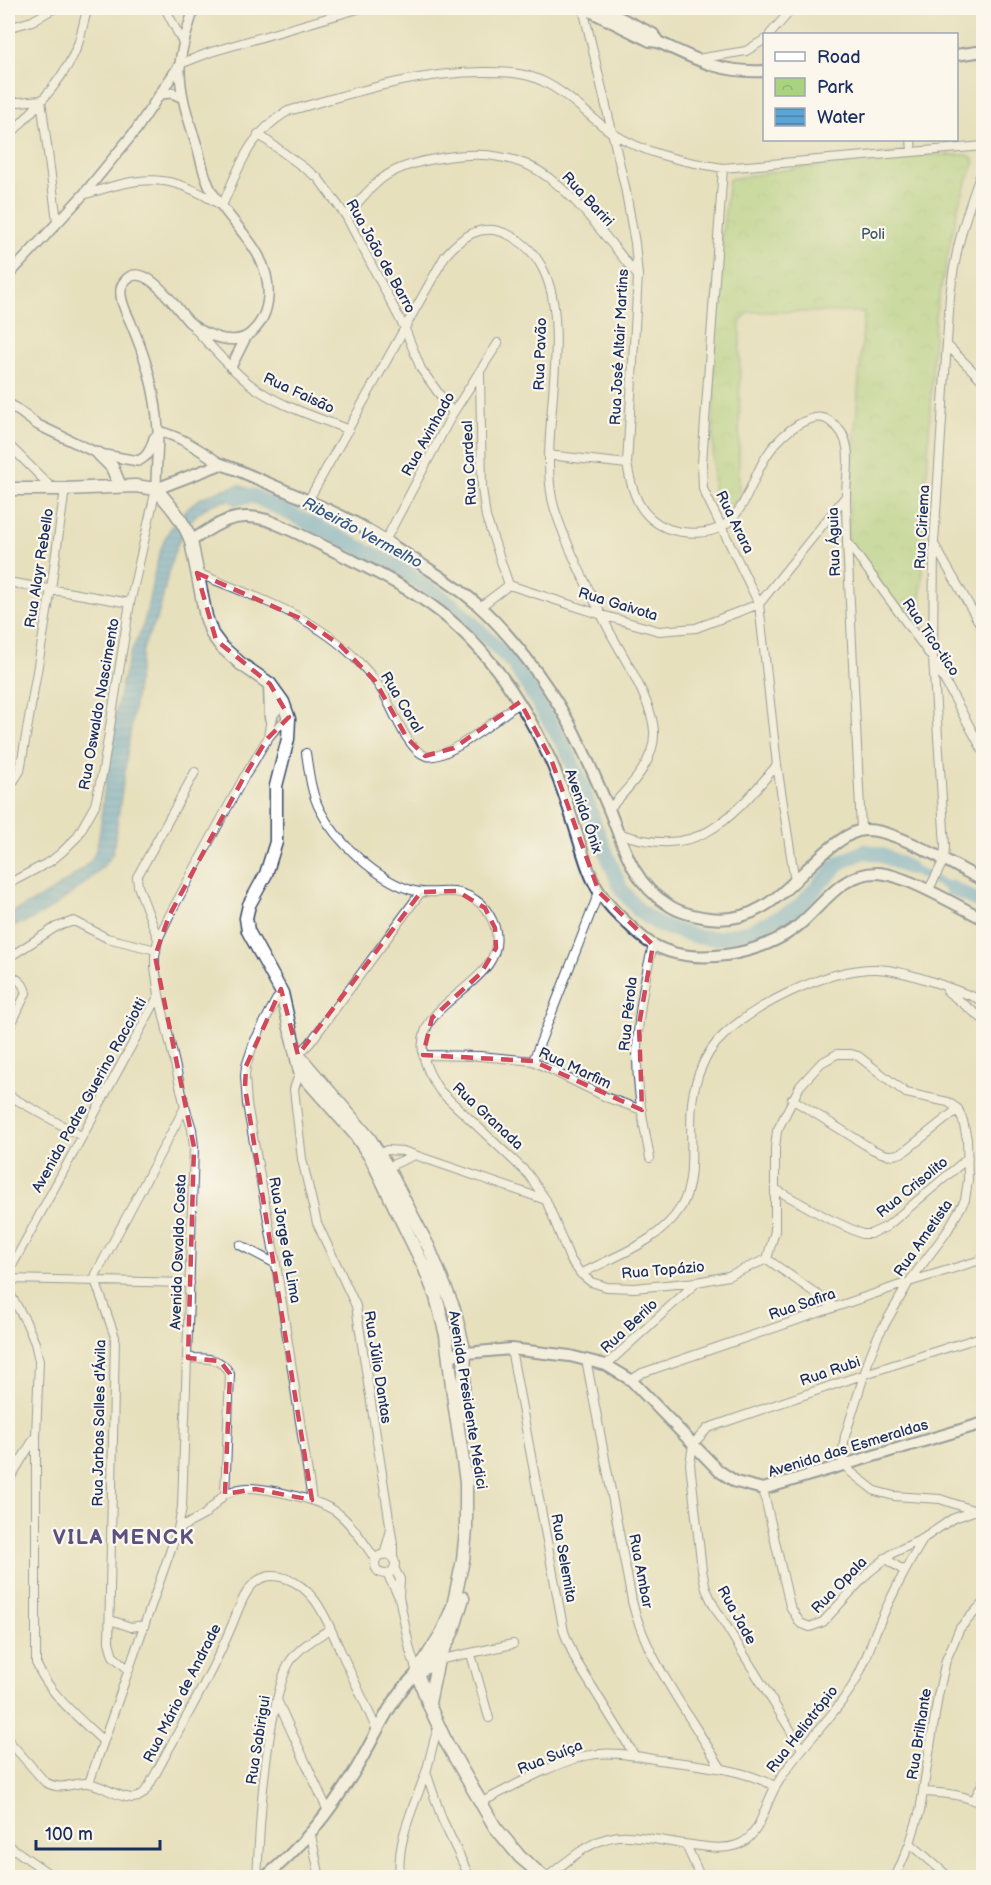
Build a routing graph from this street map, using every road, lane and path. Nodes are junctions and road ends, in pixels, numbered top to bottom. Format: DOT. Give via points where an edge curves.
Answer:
graph roads {
  1 [pos="55,8"];
  2 [pos="88,8"];
  3 [pos="165,8"];
  4 [pos="194,8"];
  5 [pos="361,8"];
  6 [pos="793,8"];
  7 [pos="592,9"];
  8 [pos="617,15"];
  9 [pos="8,28"];
  10 [pos="771,33"];
  11 [pos="763,41"];
  12 [pos="184,45"];
  13 [pos="984,51"];
  14 [pos="958,55"];
  15 [pos="697,60"];
  16 [pos="180,64"];
  17 [pos="763,71"];
  18 [pos="160,94"];
  19 [pos="183,98"];
  20 [pos="41,100"];
  21 [pos="8,103"];
  22 [pos="612,133"];
  23 [pos="258,134"];
  24 [pos="8,137"];
  25 [pos="911,141"];
  26 [pos="984,146"];
  27 [pos="912,151"];
  28 [pos="984,165"];
  29 [pos="723,168"];
  30 [pos="83,195"];
  31 [pos="222,206"];
  32 [pos="346,216"];
  33 [pos="57,221"];
  34 [pos="8,276"];
  35 [pos="638,276"];
  36 [pos="190,323"];
  37 [pos="405,329"];
  38 [pos="245,339"];
  39 [pos="498,344"];
  40 [pos="947,345"];
  41 [pos="231,367"];
  42 [pos="480,373"];
  43 [pos="984,382"];
  44 [pos="8,403"];
  45 [pos="453,413"];
  46 [pos="349,430"];
  47 [pos="158,431"];
  48 [pos="8,444"];
  49 [pos="99,454"];
  50 [pos="548,455"];
  51 [pos="221,464"];
  52 [pos="627,464"];
  53 [pos="120,486"];
  54 [pos="8,489"];
  55 [pos="59,489"];
  56 [pos="156,489"];
  57 [pos="846,496"];
  58 [pos="308,501"];
  59 [pos="722,526"];
  60 [pos="189,536"];
  61 [pos="385,541"];
  62 [pos="847,541"];
  63 [pos="934,543"];
  64 [pos="198,573"];
  65 [pos="8,582"];
  66 [pos="509,585"];
  67 [pos="51,589"];
  68 [pos="130,603"];
  69 [pos="759,604"];
  70 [pos="480,607"];
  71 [pos="602,615"];
  72 [pos="984,631"];
  73 [pos="933,659"];
  74 [pos="270,684"];
  75 [pos="283,702"];
  76 [pos="519,702"];
  77 [pos="271,718"];
  78 [pos="289,719"];
  79 [pos="267,739"];
  80 [pos="306,753"];
  81 [pos="984,753"];
  82 [pos="777,765"];
  83 [pos="195,772"];
  84 [pos="8,790"];
  85 [pos="609,809"];
  86 [pos="861,830"];
  87 [pos="618,833"];
  88 [pos="943,862"];
  89 [pos="984,881"];
  90 [pos="795,882"];
  91 [pos="8,884"];
  92 [pos="929,890"];
  93 [pos="421,892"];
  94 [pos="599,892"];
  95 [pos="984,919"];
  96 [pos="158,939"];
  97 [pos="653,945"];
  98 [pos="156,950"];
  99 [pos="8,958"];
  100 [pos="8,974"];
  101 [pos="942,986"];
  102 [pos="282,993"];
  103 [pos="159,994"];
  104 [pos="984,1001"];
  105 [pos="984,1020"];
  106 [pos="8,1031"];
  107 [pos="298,1055"];
  108 [pos="423,1055"];
  109 [pos="533,1061"];
  110 [pos="300,1072"];
  111 [pos="8,1095"];
  112 [pos="792,1099"];
  113 [pos="185,1107"];
  114 [pos="957,1109"];
  115 [pos="642,1110"];
  116 [pos="81,1136"];
  117 [pos="375,1155"];
  118 [pos="415,1155"];
  119 [pos="650,1158"];
  120 [pos="968,1158"];
  121 [pos="383,1169"];
  122 [pos="775,1189"];
  123 [pos="546,1200"];
  124 [pos="240,1245"];
  125 [pos="767,1259"];
  126 [pos="984,1259"];
  127 [pos="276,1264"];
  128 [pos="8,1273"];
  129 [pos="581,1274"];
  130 [pos="8,1279"];
  131 [pos="95,1280"];
  132 [pos="697,1282"];
  133 [pos="909,1282"];
  134 [pos="190,1283"];
  135 [pos="8,1290"];
  136 [pos="436,1297"];
  137 [pos="835,1306"];
  138 [pos="984,1336"];
  139 [pos="511,1349"];
  140 [pos="465,1353"];
  141 [pos="188,1358"];
  142 [pos="586,1359"];
  143 [pos="449,1362"];
  144 [pos="606,1365"];
  145 [pos="865,1374"];
  146 [pos="631,1380"];
  147 [pos="984,1423"];
  148 [pos="36,1436"];
  149 [pos="693,1444"];
  150 [pos="8,1458"];
  151 [pos="19,1463"];
  152 [pos="845,1465"];
  153 [pos="8,1482"];
  154 [pos="763,1489"];
  155 [pos="225,1494"];
  156 [pos="312,1500"];
  157 [pos="984,1507"];
  158 [pos="973,1509"];
  159 [pos="178,1529"];
  160 [pos="390,1532"];
  161 [pos="924,1538"];
  162 [pos="384,1555"];
  163 [pos="885,1558"];
  164 [pos="376,1560"];
  165 [pos="394,1564"];
  166 [pos="904,1571"];
  167 [pos="387,1574"];
  168 [pos="399,1597"];
  169 [pos="984,1602"];
  170 [pos="110,1620"];
  171 [pos="144,1625"];
  172 [pos="330,1629"];
  173 [pos="513,1644"];
  174 [pos="471,1654"];
  175 [pos="438,1660"];
  176 [pos="129,1670"];
  177 [pos="417,1673"];
  178 [pos="277,1699"];
  179 [pos="429,1705"];
  180 [pos="489,1718"];
  181 [pos="439,1727"];
  182 [pos="377,1730"];
  183 [pos="8,1740"];
  184 [pos="103,1741"];
  185 [pos="447,1744"];
  186 [pos="802,1749"];
  187 [pos="635,1756"];
  188 [pos="429,1759"];
  189 [pos="721,1768"];
  190 [pos="426,1772"];
  191 [pos="984,1780"];
  192 [pos="89,1783"];
  193 [pos="775,1786"];
  194 [pos="923,1792"];
  195 [pos="974,1800"];
  196 [pos="480,1803"];
  197 [pos="984,1806"];
  198 [pos="328,1811"];
  199 [pos="311,1835"];
  200 [pos="910,1843"];
  201 [pos="8,1845"];
  202 [pos="686,1845"];
  203 [pos="55,1878"];
  204 [pos="257,1878"];
  205 [pos="264,1878"];
  206 [pos="320,1878"];
  207 [pos="400,1878"];
  208 [pos="471,1878"];
  209 [pos="546,1878"];
  210 [pos="701,1878"];
  211 [pos="895,1878"];
  212 [pos="950,1878"];
  1 -- 9 [label="street"];
  2 -- 20 [label="street" via="77,46"];
  3 -- 12 [label="street"];
  4 -- 12 [label="street"];
  5 -- 16 [label="street"];
  6 -- 10 [label="street"];
  7 -- 8 [label="main road"];
  7 -- 22 [label="street, Rua José Altair Martins" via="586,28"];
  8 -- 15 [label="main road" via="653,34 658,42"];
  11 -- 15 [label="street" via="746,51"];
  12 -- 16 [label="street"];
  13 -- 14 [label="main road"];
  15 -- 17 [label="main road" via="732,71"];
  16 -- 18 [label="street"];
  16 -- 19 [label="street"];
  18 -- 19 [label="street" via="172,93"];
  18 -- 30 [label="street"];
  19 -- 31 [label="street" via="206,179"];
  20 -- 21 [label="street"];
  20 -- 24 [label="street"];
  20 -- 33 [label="street"];
  22 -- 23 [label="street" via="555,87 539,79 477,72 427,75 288,111"];
  22 -- 29 [label="street" via="682,161"];
  22 -- 35 [label="street, Rua José Altair Martins" via="633,229"];
  23 -- 31 [label="street" via="237,168"];
  23 -- 32 [label="street, Rua João de Barro" via="318,178"];
  25 -- 27 [label="street"];
  26 -- 27 [label="street"];
  27 -- 29 [label="street"];
  28 -- 40 [label="street, Rua Ciriema" via="957,244"];
  29 -- 59 [label="street, Rua Arara" via="702,463 704,489"];
  30 -- 31 [label="street" via="152,179 182,184"];
  30 -- 33 [label="street"];
  31 -- 38 [label="street" via="260,256 267,276 264,314"];
  32 -- 35 [label="street, Rua Bariri" via="392,172 431,160 498,156 524,163 552,180"];
  32 -- 37 [label="street, Rua João de Barro"];
  33 -- 34 [label="street"];
  35 -- 52 [label="street, Rua José Altair Martins"];
  36 -- 38 [label="street" via="217,337"];
  36 -- 41 [label="street, Rua Faisão"];
  36 -- 47 [label="street" via="149,279 135,276 124,281 122,302 148,365"];
  37 -- 45 [label="street, Rua João de Barro" via="421,369"];
  37 -- 46 [label="street, Rua Pavão"];
  37 -- 50 [label="street, Rua Pavão" via="440,262 466,236 492,229 521,242 547,279 555,313"];
  38 -- 41 [label="street"];
  39 -- 42 [label="street, Rua Avinhado"];
  40 -- 43 [label="street"];
  40 -- 63 [label="street, Rua Ciriema"];
  41 -- 46 [label="street, Rua Faisão" via="253,387"];
  42 -- 45 [label="street, Rua Avinhado"];
  42 -- 66 [label="street, Rua Cardeal" via="482,488 491,533"];
  44 -- 49 [label="street" via="38,424"];
  45 -- 61 [label="street, Rua Avinhado"];
  46 -- 58 [label="street, Rua Pavão"];
  47 -- 49 [label="street" via="148,452 138,461"];
  47 -- 51 [label="street, Avenida Ônix" via="189,442"];
  47 -- 56 [label="street"];
  48 -- 55 [label="street"];
  49 -- 53 [label="main road" via="112,467"];
  50 -- 52 [label="street"];
  50 -- 71 [label="street, Rua Pavão" via="554,508"];
  51 -- 56 [label="main road"];
  51 -- 58 [label="main road, Avenida Ônix"];
  52 -- 59 [label="street, Rua José Altair Martins" via="634,496 650,518 662,526 691,533"];
  53 -- 55 [label="main road"];
  53 -- 56 [label="main road"];
  54 -- 55 [label="main road"];
  55 -- 67 [label="street, Rua Alayr Rebello"];
  56 -- 60 [label="main road"];
  56 -- 68 [label="street, Rua Oswaldo Nascimento"];
  57 -- 59 [label="street, Rua Águia" via="845,439 834,424 813,418 790,431 769,451 745,499"];
  57 -- 62 [label="street, Rua Águia"];
  57 -- 69 [label="street, Rua Gaivota"];
  58 -- 61 [label="main road, Avenida Ônix"];
  59 -- 69 [label="street, Rua Arara"];
  60 -- 64 [label="main road, Avenida Presidente Médici"];
  60 -- 76 [label="main road, Avenida Ônix" via="247,516 301,535 399,585 440,612 485,654"];
  61 -- 70 [label="main road, Avenida Ônix"];
  62 -- 73 [label="street, Rua Tico-tico"];
  62 -- 86 [label="street, Rua Águia"];
  63 -- 72 [label="street"];
  63 -- 73 [label="street, Rua Ciriema"];
  64 -- 74 [label="main road, Avenida Presidente Médici" via="206,617 216,640"];
  64 -- 76 [label="street, Rua Coral" via="324,631 357,659 375,681 407,738 423,755 454,748"];
  65 -- 67 [label="street"];
  66 -- 70 [label="street"];
  66 -- 71 [label="street, Rua Gaivota"];
  67 -- 68 [label="street"];
  67 -- 84 [label="street, Rua Alayr Rebello" via="20,771"];
  68 -- 91 [label="street, Rua Oswaldo Nascimento" via="103,770 91,815 62,852"];
  69 -- 71 [label="street, Rua Gaivota" via="717,622 680,631 659,631"];
  69 -- 82 [label="street, Rua Arara"];
  70 -- 85 [label="main road, Avenida Ônix" via="530,665 567,719"];
  71 -- 85 [label="street, Rua Pavão" via="649,710 654,735 647,762"];
  73 -- 81 [label="street, Rua Tico-tico"];
  73 -- 88 [label="street, Rua Ciriema" via="944,813"];
  74 -- 75 [label="main road, Avenida Presidente Médici"];
  74 -- 77 [label="main road"];
  75 -- 77 [label="street, Avenida Osvaldo Costa"];
  75 -- 78 [label="main road, Avenida Presidente Médici"];
  76 -- 94 [label="main road, Avenida Ônix" via="551,759"];
  77 -- 79 [label="street, Avenida Osvaldo Costa"];
  78 -- 79 [label="street, Avenida Osvaldo Costa"];
  78 -- 102 [label="main road, Avenida Presidente Médici" via="276,786 275,848 246,918 248,931"];
  79 -- 96 [label="street, Avenida Osvaldo Costa"];
  80 -- 93 [label="street" via="312,790 336,835 387,878"];
  82 -- 87 [label="street" via="735,813 704,833 662,842"];
  82 -- 90 [label="street, Rua Arara"];
  83 -- 96 [label="street" via="137,877"];
  85 -- 87 [label="main road, Avenida Ônix"];
  86 -- 88 [label="main road" via="890,834"];
  86 -- 90 [label="main road, Avenida Ônix" via="834,844"];
  87 -- 90 [label="main road, Avenida Ônix" via="643,883 667,904 688,914 718,919 740,917 770,903"];
  88 -- 89 [label="main road"];
  88 -- 92 [label="street, Rua Ciriema"];
  92 -- 95 [label="main road, Avenida Ônix"];
  92 -- 97 [label="main road, Avenida Ônix" via="880,873 864,875 846,881 792,931 761,947 733,954 699,955"];
  93 -- 107 [label="street"];
  93 -- 108 [label="street" via="457,891 475,900 492,919 497,940 487,967 432,1018 424,1036"];
  94 -- 97 [label="main road, Avenida Ônix" via="626,923"];
  94 -- 109 [label="street"];
  96 -- 98 [label="street, Avenida Osvaldo Costa"];
  97 -- 115 [label="street, Rua Pérola" via="638,1034"];
  98 -- 99 [label="street" via="107,938 74,921 56,927"];
  98 -- 103 [label="street, Avenida Osvaldo Costa"];
  100 -- 106 [label="street" via="19,980 26,993"];
  101 -- 104 [label="street"];
  101 -- 105 [label="street"];
  101 -- 129 [label="street" via="876,969 845,973 784,995 729,1030 706,1058 694,1089 690,1179 683,1204 661,1231"];
  102 -- 107 [label="main road, Avenida Presidente Médici"];
  102 -- 127 [label="street, Rua Jorge de Lima" via="254,1042 244,1076"];
  103 -- 113 [label="street, Avenida Osvaldo Costa"];
  103 -- 116 [label="street, Avenida Padre Guerino Racciotti"];
  107 -- 110 [label="main road, Avenida Presidente Médici"];
  107 -- 117 [label="main road, Avenida Presidente Médici" via="358,1123"];
  108 -- 109 [label="street, Rua Marfim"];
  108 -- 123 [label="street, Rua Granada" via="440,1091 521,1166"];
  109 -- 115 [label="street, Rua Marfim"];
  110 -- 117 [label="main road, Avenida Presidente Médici"];
  110 -- 160 [label="street, Rua Júlio Dantas" via="294,1089 302,1159 317,1222 356,1306"];
  111 -- 116 [label="street"];
  112 -- 114 [label="street" via="885,1155 905,1151"];
  112 -- 114 [label="street" via="821,1063 851,1054 906,1093 948,1102"];
  112 -- 122 [label="street" via="776,1136"];
  113 -- 131 [label="street"];
  113 -- 134 [label="street, Avenida Osvaldo Costa" via="194,1147"];
  114 -- 120 [label="street, Rua Ametista" via="966,1129"];
  115 -- 119 [label="street, Rua Pérola"];
  116 -- 128 [label="street, Avenida Padre Guerino Racciotti"];
  117 -- 118 [label="street" via="394,1149"];
  117 -- 121 [label="main road, Avenida Presidente Médici"];
  118 -- 121 [label="street"];
  118 -- 123 [label="street"];
  120 -- 122 [label="street, Rua Crisolito" via="886,1227 870,1234 854,1231"];
  120 -- 133 [label="street, Rua Ametista" via="967,1192 961,1208"];
  121 -- 136 [label="main road, Avenida Presidente Médici"];
  121 -- 140 [label="main road, Avenida Presidente Médici" via="429,1248 454,1308"];
  122 -- 125 [label="street" via="775,1231"];
  123 -- 129 [label="street" via="566,1251"];
  124 -- 127 [label="street"];
  125 -- 132 [label="street, Rua Topázio" via="728,1276"];
  125 -- 137 [label="street"];
  126 -- 133 [label="street, Rua Safira"];
  127 -- 156 [label="street, Rua Jorge de Lima"];
  129 -- 132 [label="street, Rua Topázio" via="599,1286 615,1288"];
  130 -- 131 [label="street"];
  131 -- 134 [label="street"];
  131 -- 170 [label="street, Rua Jarbas Salles d'Ávila" via="115,1337"];
  132 -- 144 [label="street, Rua Berilo"];
  133 -- 137 [label="street, Rua Safira"];
  133 -- 145 [label="street, Rua Ametista" via="878,1336"];
  134 -- 141 [label="street, Avenida Osvaldo Costa"];
  135 -- 148 [label="street" via="27,1322 39,1361"];
  136 -- 140 [label="main road" via="450,1311"];
  136 -- 143 [label="main road, Avenida Presidente Médici"];
  137 -- 146 [label="street, Rua Safira" via="642,1372"];
  138 -- 145 [label="street, Rua Rubi"];
  139 -- 140 [label="main road, Avenida das Esmeraldas"];
  139 -- 142 [label="main road, Avenida das Esmeraldas"];
  139 -- 187 [label="street, Rua Selemita" via="564,1632 579,1667"];
  140 -- 143 [label="main road, Avenida das Esmeraldas" via="452,1356"];
  140 -- 175 [label="main road, Avenida Presidente Médici" via="462,1418 471,1484 471,1537 461,1609"];
  141 -- 155 [label="street" via="220,1361 230,1374"];
  141 -- 159 [label="street, Avenida Osvaldo Costa" via="184,1488"];
  142 -- 144 [label="main road, Avenida das Esmeraldas"];
  142 -- 189 [label="street, Rua Ambar" via="639,1628"];
  143 -- 177 [label="main road, Avenida Presidente Médici" via="466,1481 463,1560 443,1631"];
  144 -- 146 [label="main road, Avenida das Esmeraldas"];
  145 -- 149 [label="street, Rua Rubi" via="708,1428"];
  145 -- 152 [label="street, Rua Ametista" via="844,1436"];
  146 -- 149 [label="main road, Avenida das Esmeraldas"];
  147 -- 152 [label="main road, Avenida das Esmeraldas"];
  148 -- 151 [label="street"];
  148 -- 184 [label="street" via="36,1663 54,1693"];
  149 -- 154 [label="main road, Avenida das Esmeraldas" via="727,1477"];
  149 -- 186 [label="street, Rua Jade" via="690,1464 706,1589"];
  150 -- 151 [label="street"];
  151 -- 153 [label="street"];
  152 -- 154 [label="main road, Avenida das Esmeraldas"];
  152 -- 158 [label="street" via="867,1486 883,1494 940,1499"];
  154 -- 163 [label="street, Rua Opala" via="788,1597 803,1625 814,1627 823,1622"];
  155 -- 156 [label="street" via="255,1488"];
  155 -- 159 [label="street" via="204,1515"];
  156 -- 164 [label="street" via="329,1506 344,1518"];
  157 -- 158 [label="street"];
  158 -- 161 [label="street"];
  159 -- 171 [label="street, Avenida Osvaldo Costa"];
  160 -- 162 [label="street, Rua Júlio Dantas"];
  160 -- 165 [label="street, Rua Júlio Dantas"];
  161 -- 163 [label="street, Rua Opala"];
  161 -- 166 [label="street, Rua Heliotrópio"];
  162 -- 164 [label="street"];
  162 -- 165 [label="street"];
  163 -- 166 [label="street"];
  164 -- 167 [label="street, Rua Júlio Dantas" via="378,1571"];
  165 -- 167 [label="street"];
  165 -- 168 [label="street, Rua Júlio Dantas" via="400,1579"];
  166 -- 186 [label="street, Rua Heliotrópio" via="855,1683"];
  167 -- 168 [label="street, Rua Júlio Dantas"];
  168 -- 177 [label="street, Rua Júlio Dantas"];
  169 -- 194 [label="street, Rua Brilhante" via="960,1628 946,1660"];
  170 -- 171 [label="street" via="131,1628"];
  170 -- 176 [label="street, Rua Jarbas Salles d'Ávila" via="110,1650"];
  171 -- 176 [label="street, Avenida Osvaldo Costa"];
  172 -- 178 [label="street, Rua Sabirigui" via="291,1660"];
  172 -- 182 [label="street, Rua Mário de Andrade"];
  172 -- 192 [label="street, Rua Mário de Andrade" via="317,1603 303,1588 284,1577 256,1582 242,1601 216,1664 144,1793 131,1798"];
  173 -- 174 [label="street"];
  174 -- 175 [label="street"];
  174 -- 180 [label="street"];
  175 -- 177 [label="main road"];
  175 -- 179 [label="main road"];
  176 -- 184 [label="street, Avenida Osvaldo Costa"];
  177 -- 179 [label="main road"];
  177 -- 182 [label="main road" via="399,1692"];
  178 -- 198 [label="street"];
  178 -- 204 [label="street, Rua Sabirigui" via="264,1777"];
  179 -- 181 [label="main road"];
  181 -- 185 [label="main road"];
  181 -- 188 [label="street"];
  182 -- 198 [label="main road"];
  183 -- 192 [label="street" via="45,1782 58,1787"];
  184 -- 192 [label="street, Avenida Osvaldo Costa"];
  185 -- 188 [label="street"];
  185 -- 196 [label="main road"];
  186 -- 193 [label="street, Rua Heliotrópio"];
  187 -- 189 [label="street, Rua Suíça"];
  187 -- 196 [label="street, Rua Suíça" via="598,1753 572,1760"];
  188 -- 190 [label="street"];
  189 -- 193 [label="street, Rua Suíça"];
  190 -- 207 [label="street" via="401,1844"];
  190 -- 208 [label="street" via="442,1819"];
  191 -- 195 [label="street"];
  193 -- 202 [label="street, Rua Heliotrópio" via="755,1830 744,1842 725,1848"];
  194 -- 195 [label="street"];
  194 -- 200 [label="street, Rua Brilhante"];
  195 -- 197 [label="street"];
  196 -- 209 [label="main road" via="506,1842"];
  198 -- 199 [label="main road"];
  199 -- 205 [label="main road"];
  199 -- 206 [label="street"];
  200 -- 211 [label="street, Rua Brilhante"];
  200 -- 212 [label="street"];
  201 -- 203 [label="street"];
  202 -- 209 [label="street, Rua Heliotrópio" via="613,1836 593,1844"];
  202 -- 210 [label="street"];
}
